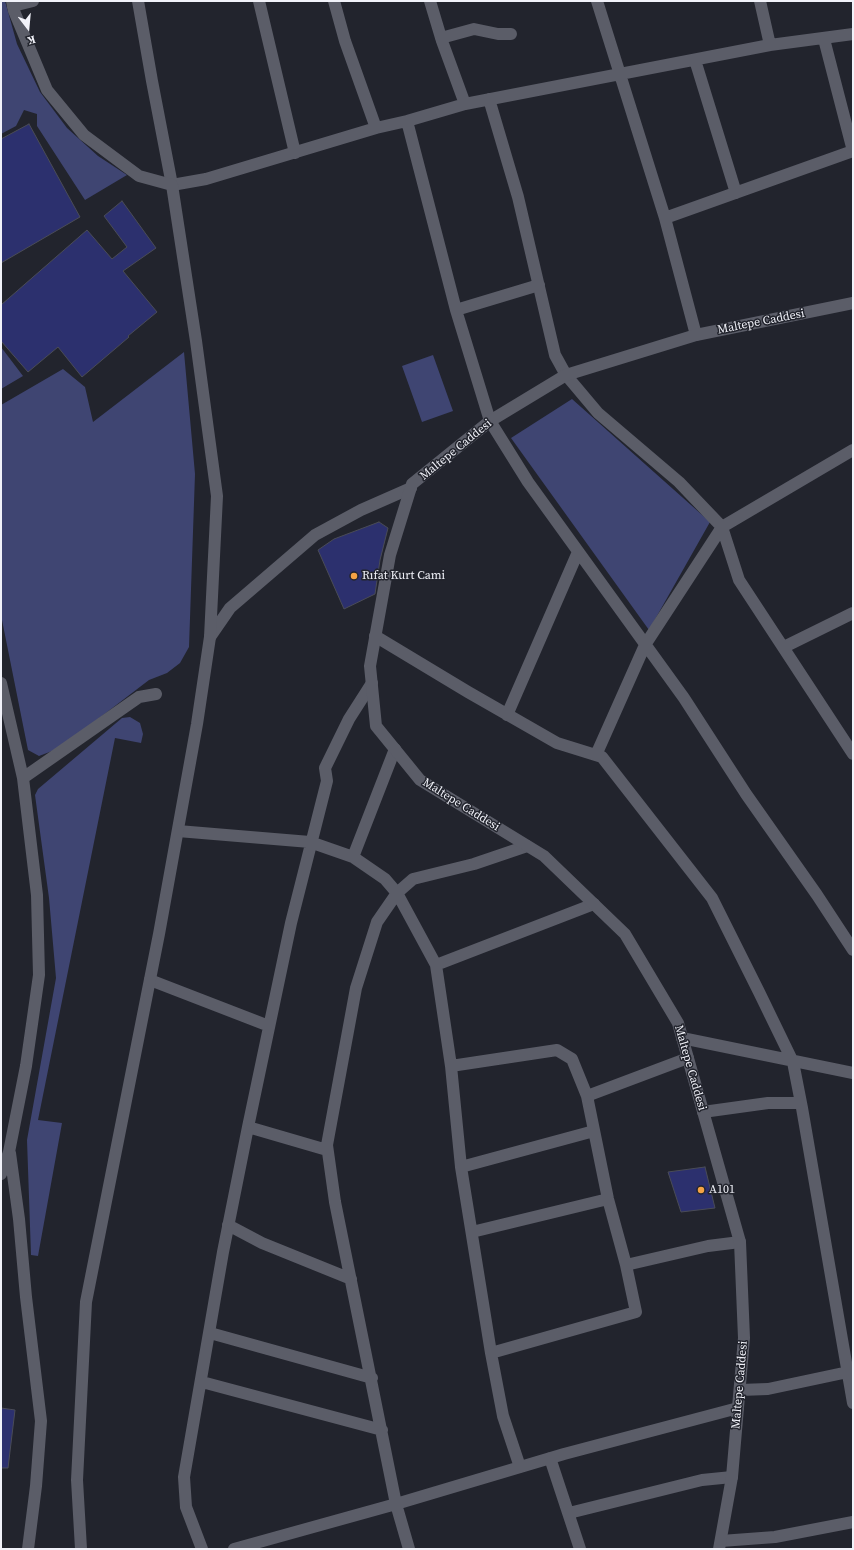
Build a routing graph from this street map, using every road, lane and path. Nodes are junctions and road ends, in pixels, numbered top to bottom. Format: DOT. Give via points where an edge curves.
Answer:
graph roads {
  1 [pos="33,1"];
  2 [pos="138,1"];
  3 [pos="259,1"];
  4 [pos="334,1"];
  5 [pos="430,1"];
  6 [pos="597,1"];
  7 [pos="760,1"];
  8 [pos="12,3"];
  9 [pos="511,34"];
  10 [pos="853,34"];
  11 [pos="441,38"];
  12 [pos="824,39"];
  13 [pos="770,44"];
  14 [pos="695,60"];
  15 [pos="621,75"];
  16 [pos="489,99"];
  17 [pos="465,104"];
  18 [pos="407,121"];
  19 [pos="376,128"];
  20 [pos="853,151"];
  21 [pos="295,153"];
  22 [pos="172,185"];
  23 [pos="736,193"];
  24 [pos="665,218"];
  25 [pos="539,285"];
  26 [pos="853,303"];
  27 [pos="456,310"];
  28 [pos="696,335"];
  29 [pos="566,375"];
  30 [pos="490,421"];
  31 [pos="853,450"];
  32 [pos="411,488"];
  33 [pos="722,527"];
  34 [pos="578,552"];
  35 [pos="853,613"];
  36 [pos="375,636"];
  37 [pos="210,637"];
  38 [pos="645,645"];
  39 [pos="784,647"];
  40 [pos="372,682"];
  41 [pos="1,683"];
  42 [pos="156,694"];
  43 [pos="507,715"];
  44 [pos="395,749"];
  45 [pos="853,754"];
  46 [pos="596,755"];
  47 [pos="23,778"];
  48 [pos="178,831"];
  49 [pos="310,842"];
  50 [pos="527,846"];
  51 [pos="353,857"];
  52 [pos="397,894"];
  53 [pos="594,904"];
  54 [pos="853,950"];
  55 [pos="436,965"];
  56 [pos="150,980"];
  57 [pos="269,1026"];
  58 [pos="682,1038"];
  59 [pos="688,1058"];
  60 [pos="792,1062"];
  61 [pos="451,1066"];
  62 [pos="853,1074"];
  63 [pos="587,1096"];
  64 [pos="801,1103"];
  65 [pos="703,1112"];
  66 [pos="248,1127"];
  67 [pos="594,1131"];
  68 [pos="327,1150"];
  69 [pos="10,1152"];
  70 [pos="461,1166"];
  71 [pos="1,1174"];
  72 [pos="608,1199"];
  73 [pos="228,1225"];
  74 [pos="472,1232"];
  75 [pos="740,1242"];
  76 [pos="626,1265"];
  77 [pos="351,1279"];
  78 [pos="210,1333"];
  79 [pos="491,1352"];
  80 [pos="848,1372"];
  81 [pos="372,1378"];
  82 [pos="202,1382"];
  83 [pos="740,1390"];
  84 [pos="852,1396"];
  85 [pos="738,1408"];
  86 [pos="382,1430"];
  87 [pos="550,1458"];
  88 [pos="520,1467"];
  89 [pos="732,1478"];
  90 [pos="396,1504"];
  91 [pos="569,1513"];
  92 [pos="853,1522"];
  93 [pos="720,1545"];
  94 [pos="409,1548"];
  95 [pos="28,1549"];
  96 [pos="81,1549"];
  97 [pos="202,1549"];
  98 [pos="234,1549"];
  99 [pos="580,1549"];
  1 -- 8 [label="street"];
  2 -- 22 [label="street"];
  3 -- 21 [label="street"];
  4 -- 19 [label="street"];
  5 -- 11 [label="street"];
  6 -- 15 [label="street"];
  7 -- 13 [label="street"];
  8 -- 22 [label="street" via="47,90 84,135 139,176"];
  9 -- 11 [label="street" via="474,29"];
  10 -- 12 [label="street"];
  11 -- 17 [label="street"];
  12 -- 13 [label="street"];
  12 -- 20 [label="street"];
  13 -- 14 [label="street"];
  14 -- 15 [label="street"];
  14 -- 23 [label="street"];
  15 -- 16 [label="street"];
  15 -- 24 [label="street"];
  16 -- 17 [label="street"];
  16 -- 25 [label="street" via="518,197"];
  17 -- 18 [label="street"];
  18 -- 19 [label="street"];
  18 -- 27 [label="street"];
  19 -- 21 [label="street"];
  20 -- 23 [label="street"];
  21 -- 22 [label="street" via="206,179"];
  22 -- 37 [label="street" via="217,496"];
  23 -- 24 [label="street"];
  24 -- 28 [label="street"];
  25 -- 27 [label="street"];
  25 -- 29 [label="street" via="555,355"];
  26 -- 28 [label="street, Maltepe Caddesi"];
  27 -- 30 [label="street"];
  28 -- 29 [label="street, Maltepe Caddesi"];
  29 -- 30 [label="street, Maltepe Caddesi"];
  29 -- 33 [label="street" via="598,413 679,482"];
  30 -- 32 [label="street, Maltepe Caddesi" via="412,484"];
  30 -- 34 [label="street" via="528,482"];
  31 -- 33 [label="street"];
  32 -- 36 [label="street, Maltepe Caddesi" via="390,555"];
  32 -- 37 [label="street" via="361,510 315,535 230,608"];
  33 -- 38 [label="street"];
  33 -- 39 [label="street" via="739,580"];
  34 -- 38 [label="street"];
  34 -- 43 [label="street"];
  35 -- 39 [label="street"];
  36 -- 40 [label="street, Maltepe Caddesi" via="370,666"];
  36 -- 43 [label="street"];
  37 -- 48 [label="street"];
  38 -- 46 [label="street"];
  38 -- 54 [label="street" via="684,698"];
  39 -- 45 [label="street"];
  40 -- 44 [label="street, Maltepe Caddesi" via="376,726"];
  40 -- 49 [label="street" via="349,719 325,768 327,781"];
  41 -- 47 [label="street"];
  42 -- 47 [label="street" via="139,697"];
  43 -- 46 [label="street" via="557,744"];
  44 -- 50 [label="street, Maltepe Caddesi" via="420,780"];
  44 -- 51 [label="street"];
  46 -- 60 [label="street" via="602,757 712,898"];
  47 -- 69 [label="street" via="37,895 39,975"];
  48 -- 49 [label="street"];
  48 -- 56 [label="street"];
  49 -- 51 [label="street"];
  49 -- 57 [label="street"];
  50 -- 52 [label="street" via="474,864 413,879"];
  50 -- 53 [label="street, Maltepe Caddesi" via="544,856"];
  51 -- 52 [label="street" via="385,879"];
  52 -- 55 [label="street"];
  52 -- 68 [label="street" via="377,922 356,988"];
  53 -- 55 [label="street"];
  53 -- 58 [label="street, Maltepe Caddesi" via="625,934 678,1023"];
  55 -- 61 [label="street"];
  56 -- 57 [label="street"];
  56 -- 96 [label="street" via="86,1302 77,1480"];
  57 -- 66 [label="street"];
  58 -- 59 [label="street, Maltepe Caddesi"];
  58 -- 60 [label="street"];
  59 -- 63 [label="street"];
  59 -- 65 [label="street, Maltepe Caddesi"];
  60 -- 62 [label="street"];
  60 -- 64 [label="street"];
  61 -- 63 [label="street" via="557,1050 572,1059"];
  61 -- 70 [label="street"];
  63 -- 67 [label="street"];
  64 -- 65 [label="street" via="768,1103"];
  64 -- 80 [label="street"];
  65 -- 75 [label="street, Maltepe Caddesi"];
  66 -- 68 [label="street"];
  66 -- 73 [label="street"];
  67 -- 70 [label="street"];
  67 -- 72 [label="street"];
  68 -- 77 [label="street"];
  69 -- 71 [label="street"];
  69 -- 95 [label="street" via="41,1421"];
  70 -- 74 [label="street"];
  72 -- 74 [label="street"];
  72 -- 76 [label="street"];
  73 -- 77 [label="street" via="262,1243"];
  73 -- 78 [label="street"];
  74 -- 79 [label="street"];
  75 -- 76 [label="street" via="708,1246"];
  75 -- 83 [label="street, Maltepe Caddesi" via="744,1338"];
  76 -- 79 [label="street" via="636,1312"];
  77 -- 81 [label="street"];
  78 -- 81 [label="street"];
  78 -- 82 [label="street"];
  79 -- 88 [label="street" via="503,1416"];
  80 -- 83 [label="street" via="768,1389"];
  80 -- 84 [label="street"];
  81 -- 86 [label="street"];
  82 -- 86 [label="street"];
  82 -- 97 [label="street" via="184,1477 186,1507"];
  83 -- 85 [label="street, Maltepe Caddesi"];
  85 -- 87 [label="street"];
  85 -- 89 [label="street, Maltepe Caddesi"];
  86 -- 90 [label="street"];
  87 -- 88 [label="street"];
  87 -- 91 [label="street"];
  88 -- 90 [label="street"];
  89 -- 91 [label="street" via="702,1480"];
  89 -- 93 [label="street, Maltepe Caddesi"];
  90 -- 94 [label="street"];
  90 -- 98 [label="street"];
  91 -- 99 [label="street"];
  92 -- 93 [label="street"];
}
